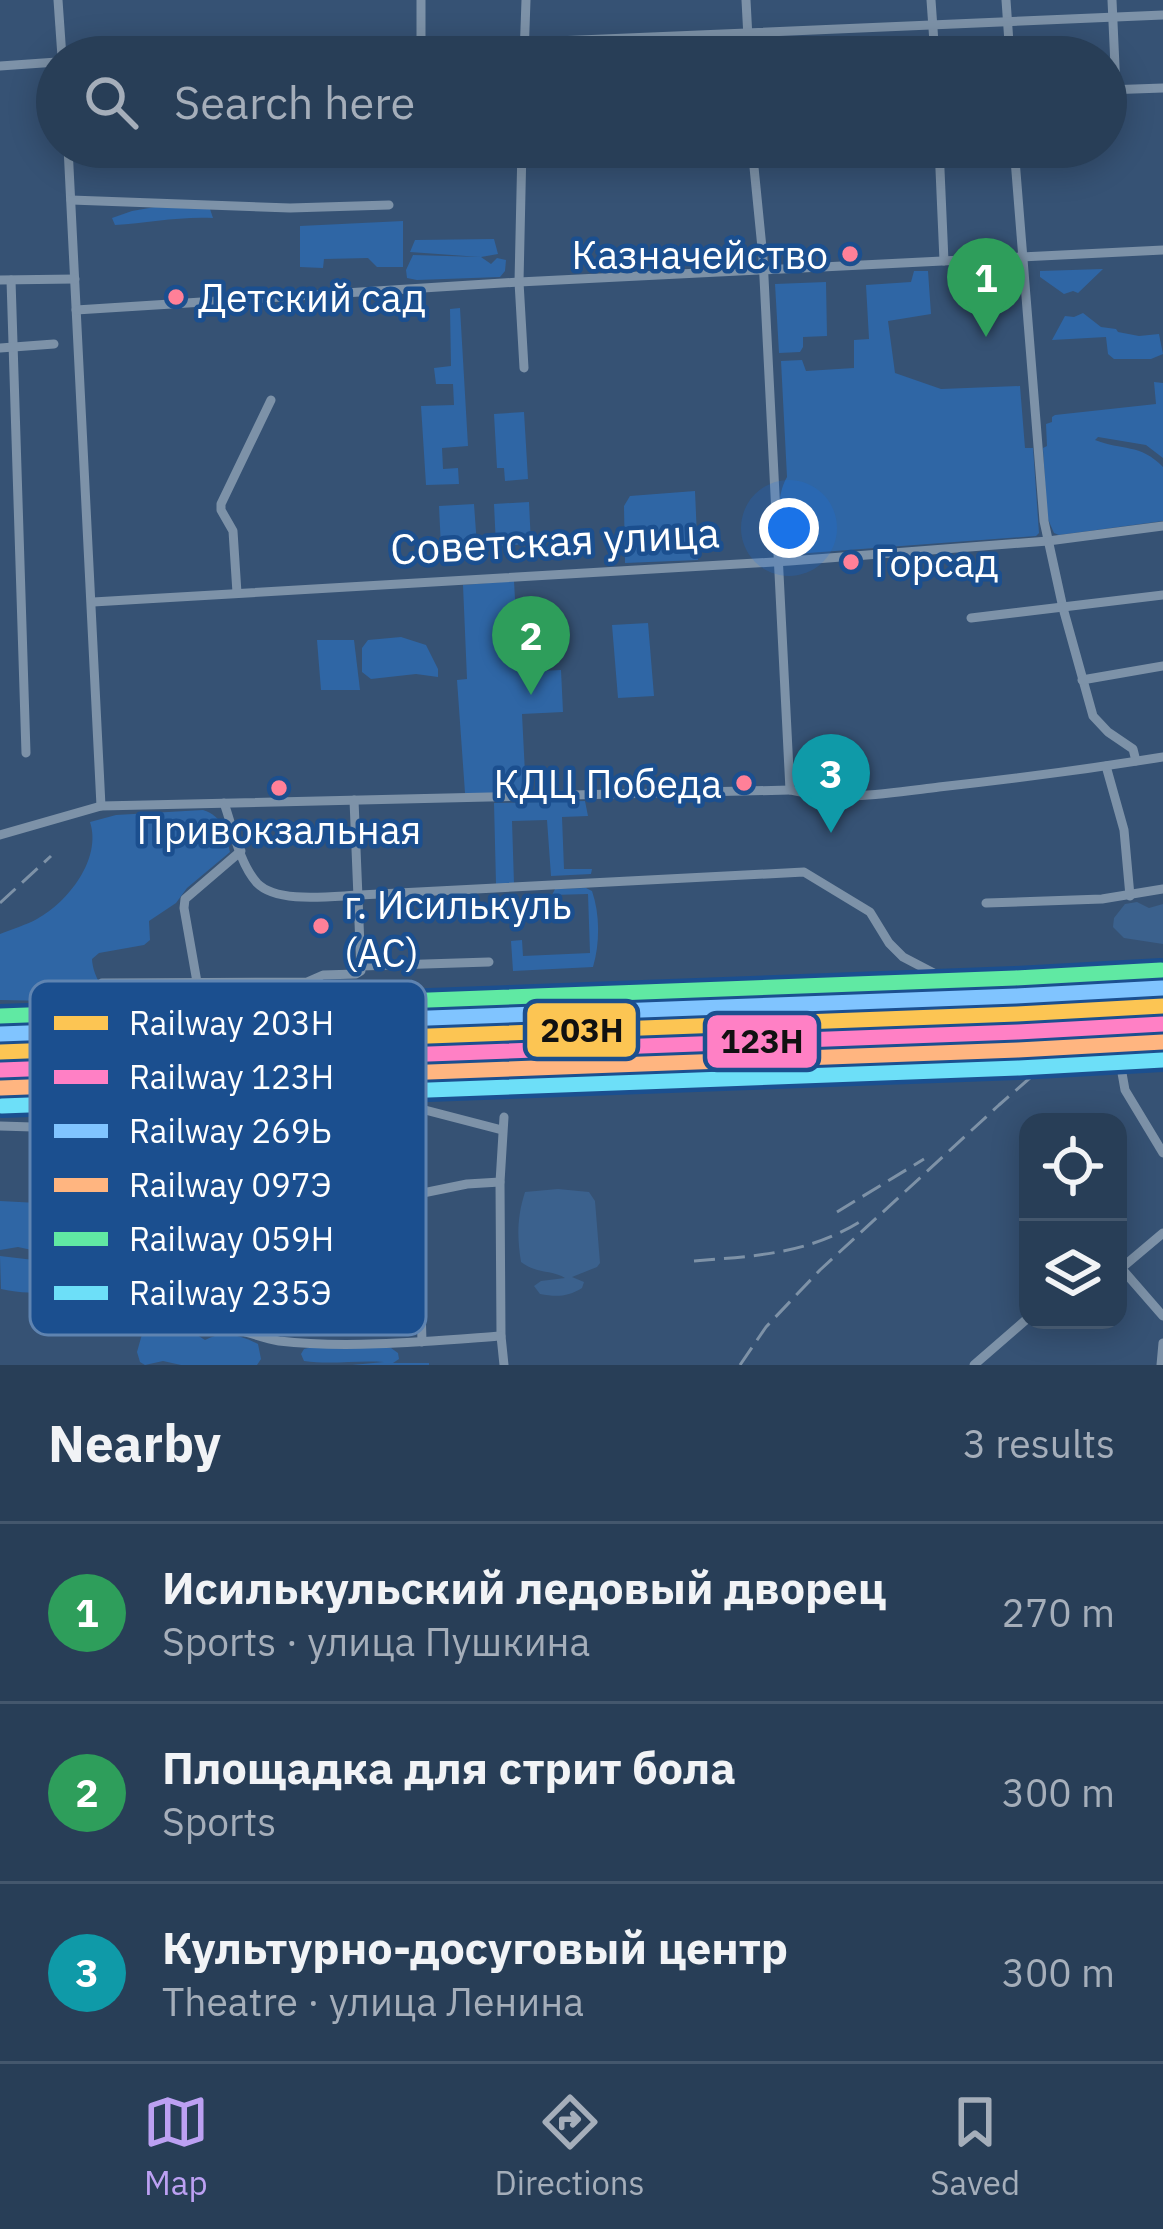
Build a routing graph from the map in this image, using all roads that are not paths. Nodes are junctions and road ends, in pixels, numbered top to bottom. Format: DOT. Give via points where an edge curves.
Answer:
graph roads {
  1 [pos="58,0"];
  2 [pos="421,0"];
  3 [pos="526,0"];
  4 [pos="746,0"];
  5 [pos="931,0"];
  6 [pos="1006,0"];
  7 [pos="1112,0"];
  8 [pos="1163,15"];
  9 [pos="1113,17"];
  10 [pos="1008,22"];
  11 [pos="934,25"];
  12 [pos="748,34"];
  13 [pos="59,36"];
  14 [pos="421,36"];
  15 [pos="525,36"];
  16 [pos="703,36"];
  17 [pos="934,36"];
  18 [pos="1009,36"];
  19 [pos="1112,36"];
  20 [pos="36,62"];
  21 [pos="0,66"];
  22 [pos="1163,88"];
  23 [pos="1127,89"];
  24 [pos="69,168"];
  25 [pos="522,168"];
  26 [pos="754,168"];
  27 [pos="940,168"];
  28 [pos="1016,168"];
  29 [pos="71,200"];
  30 [pos="389,205"];
  31 [pos="1163,250"];
  32 [pos="1022,258"];
  33 [pos="944,261"];
  34 [pos="763,268"];
  35 [pos="75,279"];
  36 [pos="6,280"];
  37 [pos="519,282"];
  38 [pos="76,310"];
  39 [pos="54,344"];
  40 [pos="14,346"];
  41 [pos="0,348"];
  42 [pos="524,368"];
  43 [pos="271,400"];
  44 [pos="1163,526"];
  45 [pos="1048,541"];
  46 [pos="776,561"];
  47 [pos="237,593"];
  48 [pos="1163,595"];
  49 [pos="93,602"];
  50 [pos="1063,608"];
  51 [pos="971,618"];
  52 [pos="1163,666"];
  53 [pos="1082,680"];
  54 [pos="26,753"];
  55 [pos="1163,757"];
  56 [pos="1136,761"];
  57 [pos="1106,766"];
  58 [pos="790,790"];
  59 [pos="354,800"];
  60 [pos="224,803"];
  61 [pos="101,806"];
  62 [pos="0,835"];
  63 [pos="241,851"];
  64 [pos="1163,889"];
  65 [pos="358,895"];
  66 [pos="1130,896"];
  67 [pos="986,903"];
  68 [pos="489,962"];
  69 [pos="361,968"];
  70 [pos="947,980"];
  71 [pos="197,981"];
  72 [pos="309,981"];
  73 [pos="1163,1049"];
  74 [pos="426,1111"];
  75 [pos="504,1117"];
  76 [pos="0,1126"];
  77 [pos="30,1127"];
  78 [pos="502,1130"];
  79 [pos="1163,1154"];
  80 [pos="500,1182"];
  81 [pos="426,1192"];
  82 [pos="1163,1233"];
  83 [pos="1127,1264"];
  84 [pos="1127,1277"];
  85 [pos="1163,1316"];
  86 [pos="1019,1326"];
  87 [pos="253,1335"];
  88 [pos="422,1335"];
  89 [pos="501,1336"];
  90 [pos="422,1342"];
  91 [pos="1163,1343"];
  92 [pos="504,1365"];
  93 [pos="974,1365"];
  94 [pos="1161,1365"];
  1 -- 13 [label="street"];
  2 -- 14 [label="street"];
  3 -- 15 [label="street"];
  4 -- 12 [label="street"];
  5 -- 11 [label="street"];
  6 -- 10 [label="street"];
  7 -- 9 [label="street"];
  8 -- 9 [label="street"];
  9 -- 10 [label="street"];
  9 -- 19 [label="street"];
  10 -- 11 [label="street"];
  10 -- 18 [label="street"];
  11 -- 12 [label="street"];
  11 -- 17 [label="street"];
  12 -- 16 [label="street"];
  20 -- 21 [label="street"];
  22 -- 23 [label="street"];
  24 -- 29 [label="street"];
  25 -- 37 [label="street"];
  26 -- 34 [label="street"];
  27 -- 33 [label="street"];
  28 -- 32 [label="street"];
  29 -- 30 [label="street"];
  29 -- 35 [label="street"];
  31 -- 32 [label="street"];
  32 -- 33 [label="street"];
  32 -- 45 [label="street"];
  33 -- 34 [label="street"];
  34 -- 37 [label="street"];
  34 -- 46 [label="street"];
  35 -- 36 [label="street"];
  35 -- 38 [label="street"];
  36 -- 40 [label="street"];
  37 -- 38 [label="street"];
  37 -- 42 [label="street"];
  38 -- 49 [label="street"];
  39 -- 40 [label="street"];
  40 -- 41 [label="street"];
  40 -- 54 [label="street"];
  43 -- 47 [label="street" via="221,504 233,531"];
  44 -- 45 [label="street, Советская улица"];
  45 -- 46 [label="street, Советская улица"];
  45 -- 50 [label="street"];
  46 -- 47 [label="street, Советская улица"];
  46 -- 58 [label="street"];
  47 -- 49 [label="street, Советская улица"];
  48 -- 50 [label="street"];
  49 -- 61 [label="street"];
  50 -- 51 [label="street"];
  50 -- 53 [label="street"];
  52 -- 53 [label="street"];
  53 -- 56 [label="street" via="1093,716 1133,749"];
  55 -- 56 [label="street"];
  56 -- 57 [label="street"];
  57 -- 58 [label="street" via="868,795"];
  57 -- 66 [label="street" via="1124,830"];
  58 -- 59 [label="street"];
  59 -- 60 [label="street"];
  59 -- 65 [label="street"];
  60 -- 61 [label="street"];
  60 -- 63 [label="street"];
  61 -- 62 [label="street"];
  63 -- 65 [label="street" via="259,885 273,893"];
  63 -- 71 [label="street" via="185,899"];
  64 -- 66 [label="street"];
  65 -- 69 [label="street"];
  65 -- 70 [label="street" via="804,872 870,911 903,956"];
  66 -- 67 [label="street"];
  68 -- 69 [label="street"];
  69 -- 72 [label="street"];
  73 -- 79 [label="street" via="1133,1058 1121,1073"];
  74 -- 78 [label="street"];
  75 -- 78 [label="street"];
  76 -- 77 [label="street"];
  78 -- 80 [label="street"];
  80 -- 81 [label="street"];
  80 -- 89 [label="street"];
  82 -- 83 [label="street"];
  84 -- 85 [label="street"];
  86 -- 93 [label="street"];
  87 -- 90 [label="street"];
  88 -- 90 [label="street"];
  89 -- 90 [label="street"];
  89 -- 92 [label="street"];
  91 -- 94 [label="street"];
}
